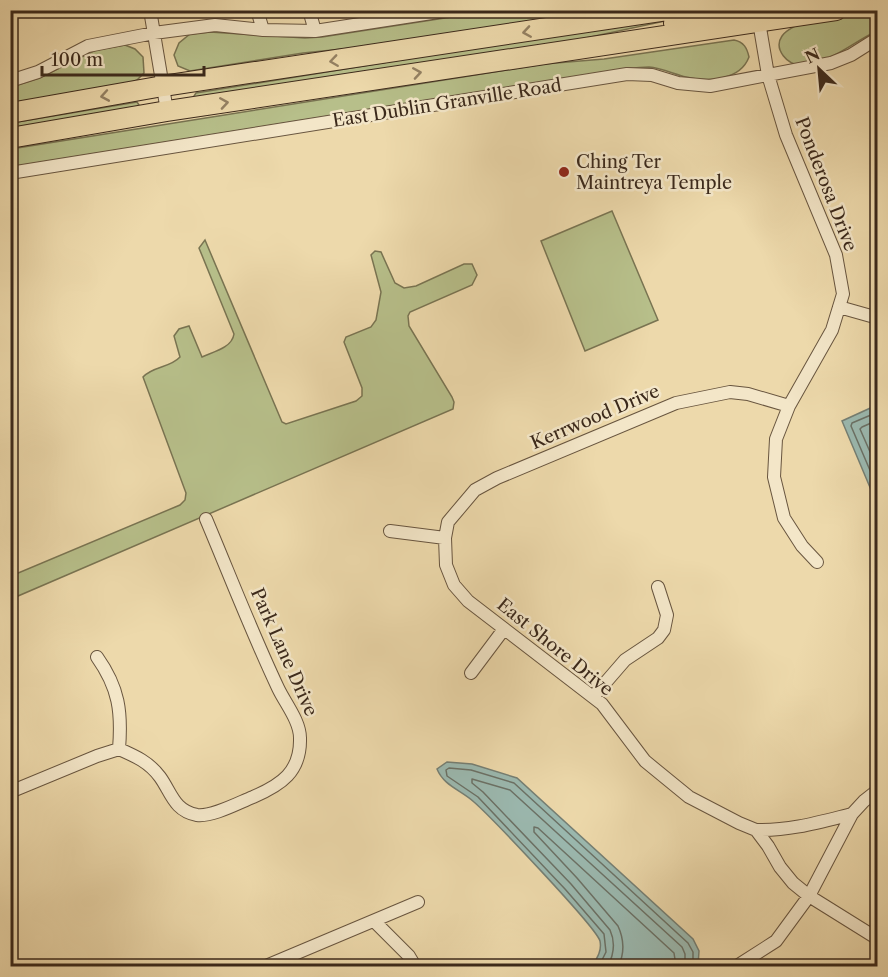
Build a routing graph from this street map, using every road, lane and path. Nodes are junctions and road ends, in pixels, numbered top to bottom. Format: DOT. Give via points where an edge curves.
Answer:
graph roads {
  1 [pos="150,10"];
  2 [pos="257,10"];
  3 [pos="309,10"];
  4 [pos="451,10"];
  5 [pos="667,10"];
  6 [pos="728,10"];
  7 [pos="775,10"];
  8 [pos="836,10"];
  9 [pos="758,16"];
  10 [pos="263,30"];
  11 [pos="315,32"];
  12 [pos="154,33"];
  13 [pos="878,38"];
  14 [pos="552,53"];
  15 [pos="768,75"];
  16 [pos="10,81"];
  17 [pos="163,86"];
  18 [pos="167,111"];
  19 [pos="10,113"];
  20 [pos="10,138"];
  21 [pos="10,173"];
  22 [pos="839,307"];
  23 [pos="878,318"];
  24 [pos="789,406"];
  25 [pos="206,519"];
  26 [pos="390,531"];
  27 [pos="445,538"];
  28 [pos="817,562"];
  29 [pos="658,587"];
  30 [pos="504,629"];
  31 [pos="97,657"];
  32 [pos="471,673"];
  33 [pos="592,697"];
  34 [pos="119,749"];
  35 [pos="878,790"];
  36 [pos="10,792"];
  37 [pos="852,814"];
  38 [pos="756,830"];
  39 [pos="809,896"];
  40 [pos="417,902"];
  41 [pos="374,921"];
  42 [pos="878,939"];
  43 [pos="266,966"];
  44 [pos="415,966"];
  45 [pos="737,966"];
  1 -- 12 [label="street"];
  2 -- 10 [label="street"];
  3 -- 11 [label="street"];
  4 -- 11 [label="street"];
  5 -- 17 [label="main road, one-way"];
  6 -- 14 [label="main road"];
  7 -- 9 [label="main road"];
  8 -- 9 [label="main road, East Dublin Granville Road"];
  9 -- 14 [label="main road, East Dublin Granville Road"];
  9 -- 15 [label="street, Ponderosa Drive"];
  10 -- 11 [label="street"];
  10 -- 12 [label="street" via="215,25"];
  12 -- 16 [label="street" via="88,46 38,72"];
  12 -- 17 [label="street"];
  13 -- 15 [label="street, East Dublin Granville Road" via="831,63"];
  18 -- 14 [label="main road, East Dublin Granville Road, one-way"];
  15 -- 21 [label="street, East Dublin Granville Road" via="710,86 627,74"];
  15 -- 22 [label="street, Ponderosa Drive" via="786,135 836,255 843,294"];
  17 -- 18 [label="street"];
  17 -- 19 [label="main road, one-way"];
  18 -- 20 [label="main road, East Dublin Granville Road"];
  22 -- 23 [label="street"];
  22 -- 24 [label="street, Ponderosa Drive" via="832,330"];
  24 -- 27 [label="street, Kerrwood Drive" via="730,392 676,403 475,490 448,522"];
  24 -- 28 [label="street, Ponderosa Drive" via="776,439 774,477 784,518"];
  25 -- 34 [label="street, Park Lane Drive" via="301,736 297,764 286,779 271,789 216,812 197,815 179,807 160,777 142,759"];
  26 -- 27 [label="street"];
  27 -- 30 [label="street, East Shore Drive" via="446,565 454,585"];
  29 -- 33 [label="street" via="667,615 664,630 625,660"];
  30 -- 32 [label="street"];
  30 -- 33 [label="street, East Shore Drive"];
  31 -- 34 [label="street" via="117,694"];
  33 -- 38 [label="street, East Shore Drive" via="602,704 645,761 689,797"];
  34 -- 36 [label="street"];
  35 -- 37 [label="street"];
  37 -- 38 [label="street, East Shore Drive" via="802,827"];
  37 -- 39 [label="street"];
  38 -- 39 [label="street" via="780,867"];
  39 -- 42 [label="street"];
  39 -- 45 [label="street" via="776,941"];
  40 -- 41 [label="street"];
  41 -- 43 [label="street"];
  41 -- 44 [label="street"];
}
